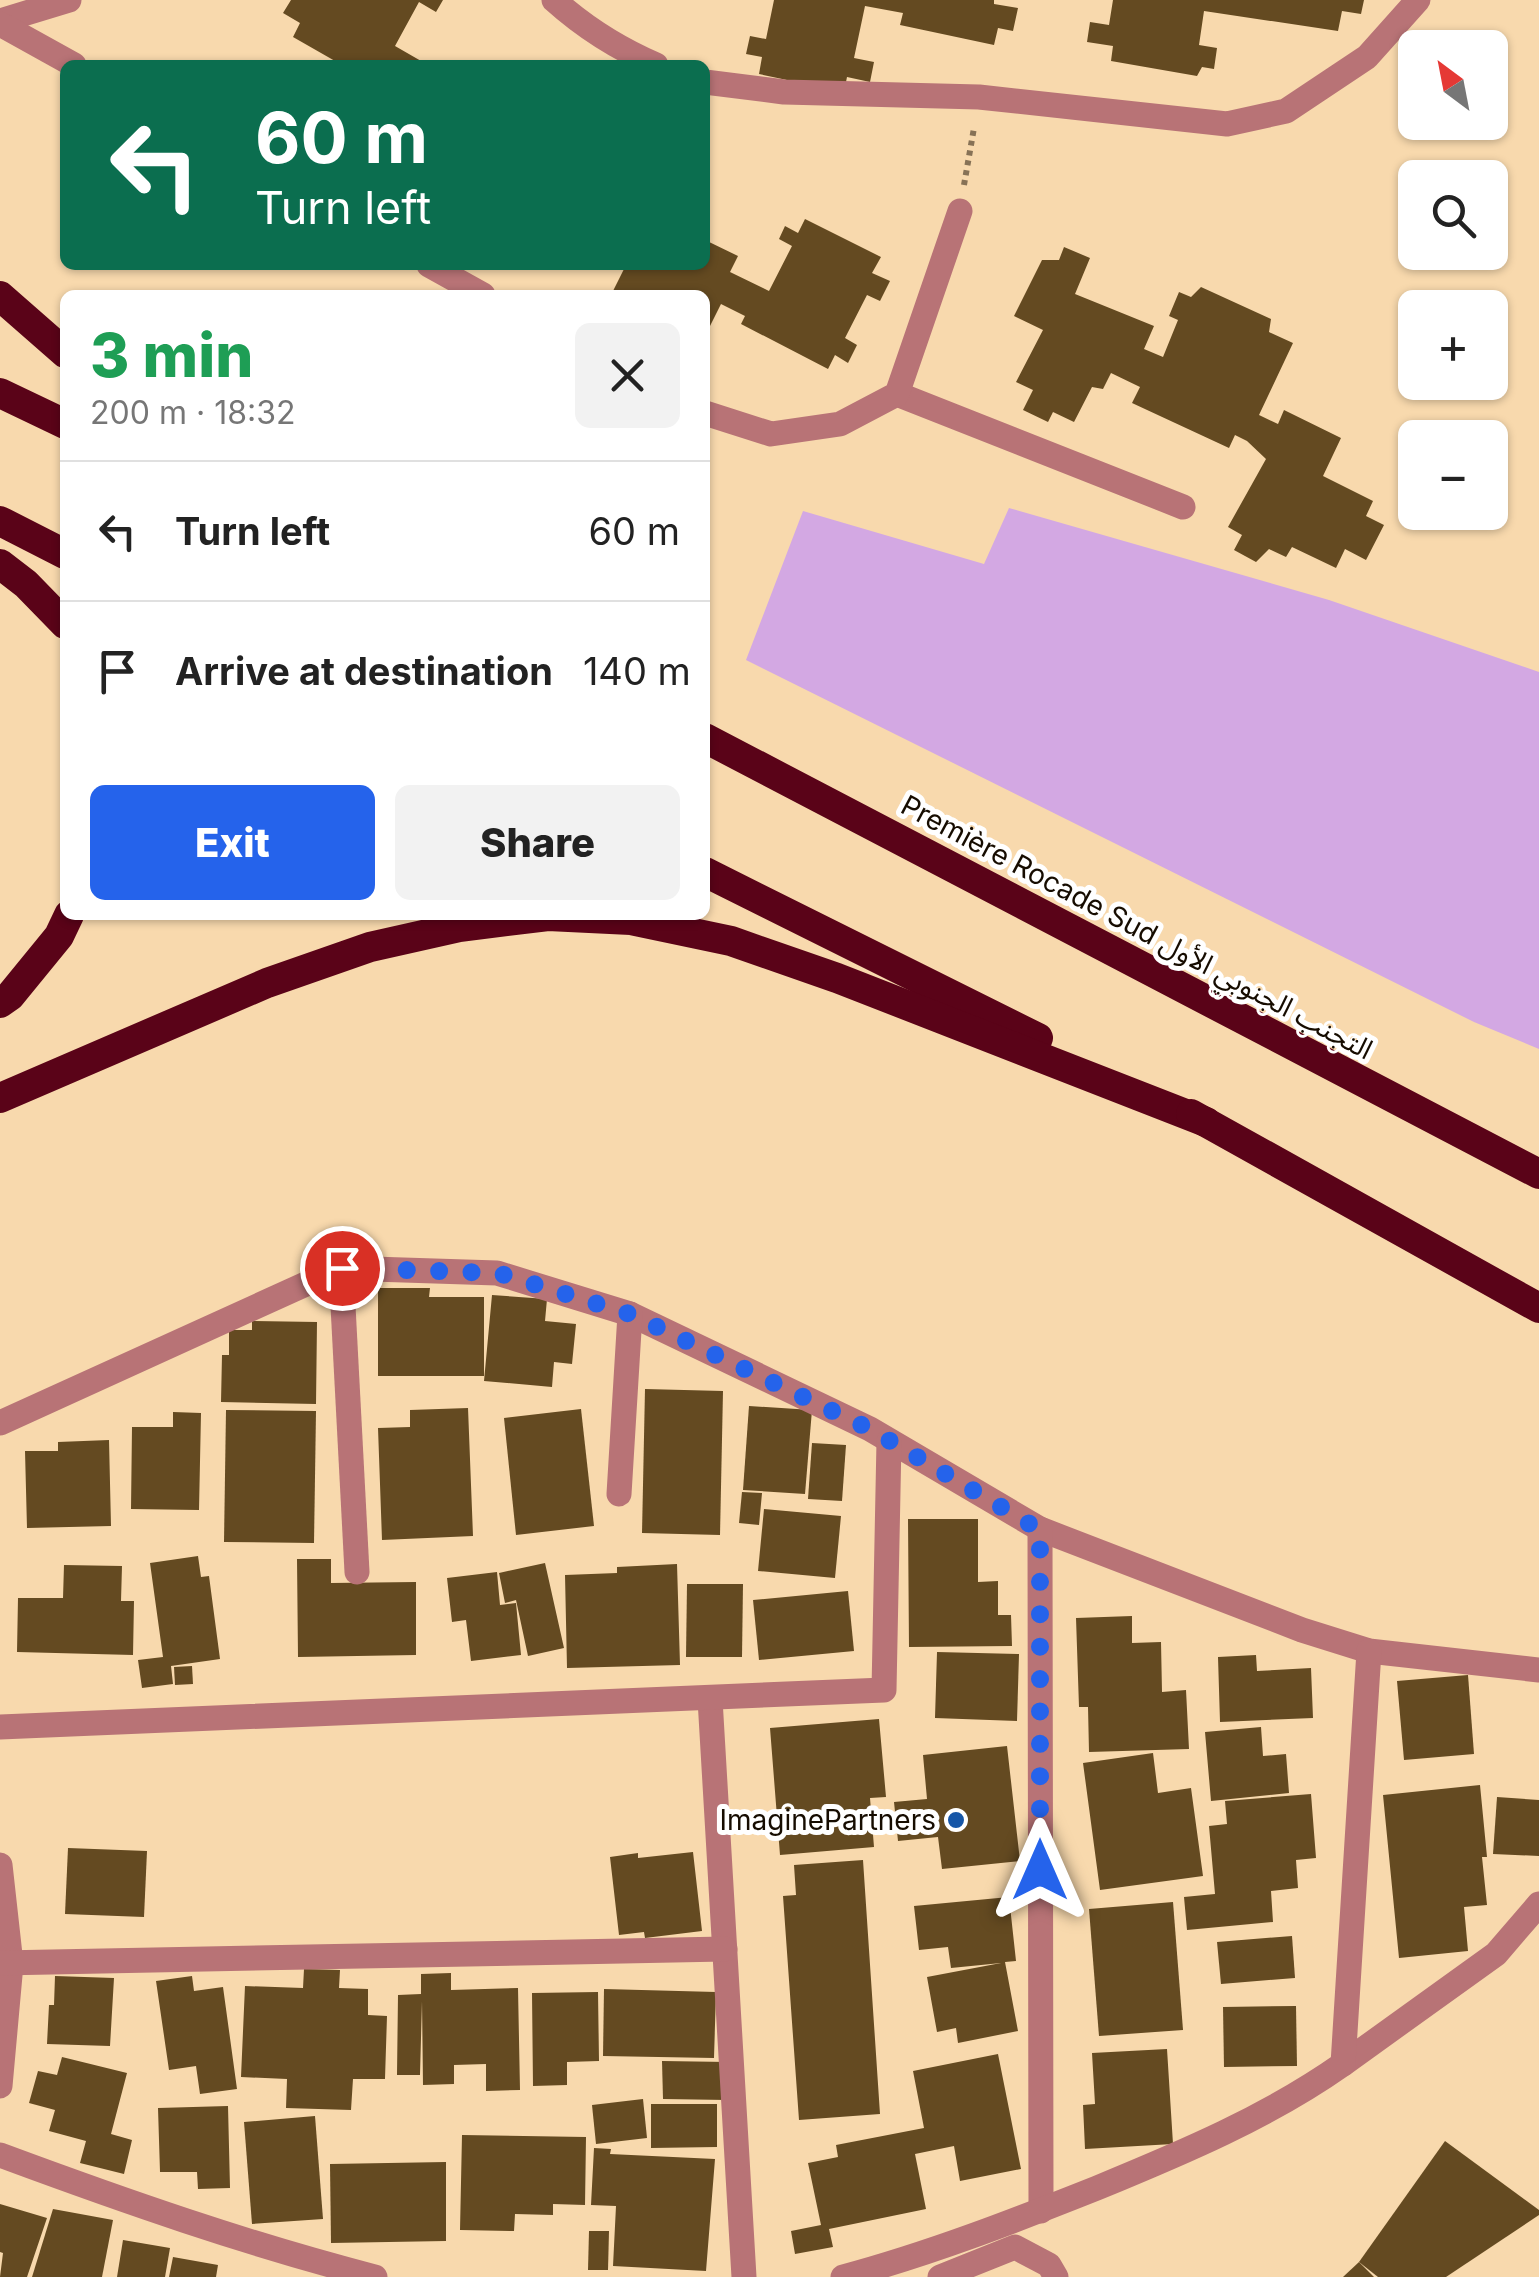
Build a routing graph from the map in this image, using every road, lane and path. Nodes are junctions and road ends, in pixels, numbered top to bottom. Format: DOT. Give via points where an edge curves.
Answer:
graph roads {
  1 [pos="68,0"];
  2 [pos="554,0"];
  3 [pos="1418,0"];
  4 [pos="0,22"];
  5 [pos="65,60"];
  6 [pos="644,60"];
  7 [pos="710,83"];
  8 [pos="979,97"];
  9 [pos="960,211"];
  10 [pos="439,270"];
  11 [pos="474,290"];
  12 [pos="0,296"];
  13 [pos="60,349"];
  14 [pos="0,393"];
  15 [pos="897,394"];
  16 [pos="710,415"];
  17 [pos="60,422"];
  18 [pos="1183,507"];
  19 [pos="0,521"];
  20 [pos="60,551"];
  21 [pos="0,564"];
  22 [pos="60,619"];
  23 [pos="710,741"];
  24 [pos="710,874"];
  25 [pos="67,920"];
  26 [pos="516,920"];
  27 [pos="631,920"];
  28 [pos="0,1003"];
  29 [pos="0,1098"];
  30 [pos="1206,1122"];
  31 [pos="1539,1174"];
  32 [pos="342,1268"];
  33 [pos="1539,1308"];
  34 [pos="630,1314"];
  35 [pos="0,1423"];
  36 [pos="889,1441"];
  37 [pos="619,1494"];
  38 [pos="1040,1530"];
  39 [pos="356,1572"];
  40 [pos="1369,1651"];
  41 [pos="1539,1670"];
  42 [pos="710,1699"];
  43 [pos="0,1728"];
  44 [pos="0,1865"];
  45 [pos="1539,1904"];
  46 [pos="725,1949"];
  47 [pos="5,1964"];
  48 [pos="1343,2064"];
  49 [pos="0,2086"];
  50 [pos="0,2155"];
  51 [pos="1041,2210"];
  52 [pos="375,2277"];
  53 [pos="744,2277"];
  54 [pos="843,2277"];
  55 [pos="940,2277"];
  56 [pos="1056,2277"];
  1 -- 4 [label="street"];
  2 -- 6 [label="street"];
  3 -- 8 [label="street" via="1367,57 1286,111 1227,124"];
  4 -- 5 [label="street"];
  7 -- 8 [label="street" via="784,92"];
  8 -- 9 [label="path"];
  9 -- 15 [label="street"];
  10 -- 11 [label="street"];
  12 -- 13 [label="highway"];
  14 -- 17 [label="highway"];
  15 -- 16 [label="street" via="840,424 771,434"];
  15 -- 18 [label="street"];
  19 -- 20 [label="highway"];
  21 -- 22 [label="highway"];
  23 -- 31 [label="highway, Première Rocade Sud التجنب الجنوبي الأول"];
  24 -- 30 [label="highway"];
  25 -- 28 [label="highway"];
  26 -- 29 [label="highway" via="370,947 267,983"];
  27 -- 30 [label="highway" via="731,941 837,978"];
  30 -- 33 [label="highway"];
  32 -- 34 [label="street" via="498,1273"];
  32 -- 35 [label="street"];
  32 -- 39 [label="street"];
  34 -- 36 [label="street"];
  34 -- 37 [label="street"];
  36 -- 38 [label="street"];
  36 -- 42 [label="street" via="884,1690"];
  38 -- 40 [label="street"];
  38 -- 51 [label="street"];
  40 -- 41 [label="street"];
  40 -- 48 [label="street"];
  42 -- 43 [label="street"];
  42 -- 46 [label="street"];
  44 -- 47 [label="street"];
  45 -- 48 [label="street" via="1496,1954"];
  46 -- 47 [label="street"];
  46 -- 53 [label="street"];
  47 -- 49 [label="street"];
  48 -- 51 [label="street" via="1299,2095 1218,2135"];
  50 -- 52 [label="street" via="146,2209"];
  51 -- 54 [label="street"];
  55 -- 56 [label="street" via="1015,2247 1049,2265"];
}
